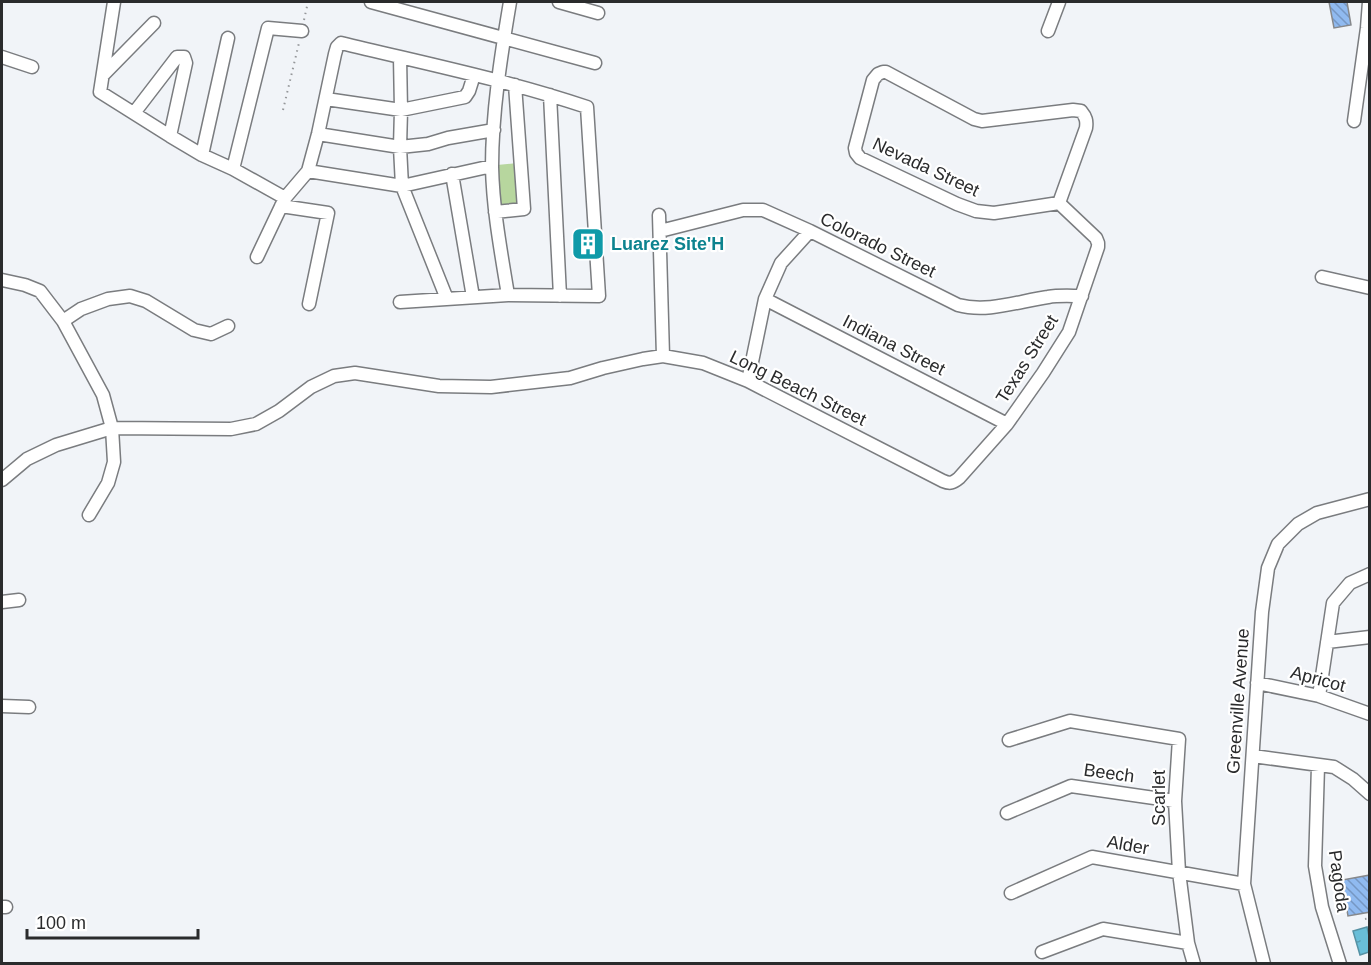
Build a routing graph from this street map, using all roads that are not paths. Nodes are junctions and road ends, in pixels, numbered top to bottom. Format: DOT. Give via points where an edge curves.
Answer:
graph roads {
  1 [pos="114,2"];
  2 [pos="371,2"];
  3 [pos="510,2"];
  4 [pos="558,2"];
  5 [pos="1059,2"];
  6 [pos="1369,2"];
  7 [pos="598,13"];
  8 [pos="154,23"];
  9 [pos="302,31"];
  10 [pos="1048,31"];
  11 [pos="504,37"];
  12 [pos="228,38"];
  13 [pos="2,57"];
  14 [pos="400,57"];
  15 [pos="595,63"];
  16 [pos="32,67"];
  17 [pos="103,75"];
  18 [pos="474,75"];
  19 [pos="498,81"];
  20 [pos="515,85"];
  21 [pos="550,95"];
  22 [pos="326,99"];
  23 [pos="401,110"];
  24 [pos="134,113"];
  25 [pos="1354,121"];
  26 [pos="494,130"];
  27 [pos="318,134"];
  28 [pos="170,136"];
  29 [pos="400,147"];
  30 [pos="202,155"];
  31 [pos="492,166"];
  32 [pos="233,169"];
  33 [pos="308,171"];
  34 [pos="452,174"];
  35 [pos="402,186"];
  36 [pos="283,202"];
  37 [pos="1059,203"];
  38 [pos="495,212"];
  39 [pos="659,215"];
  40 [pos="660,231"];
  41 [pos="810,231"];
  42 [pos="257,257"];
  43 [pos="1322,277"];
  44 [pos="2,280"];
  45 [pos="1370,288"];
  46 [pos="508,295"];
  47 [pos="560,296"];
  48 [pos="1082,296"];
  49 [pos="473,297"];
  50 [pos="447,299"];
  51 [pos="765,299"];
  52 [pos="400,302"];
  53 [pos="309,304"];
  54 [pos="63,321"];
  55 [pos="228,326"];
  56 [pos="663,356"];
  57 [pos="748,381"];
  58 [pos="1007,424"];
  59 [pos="112,428"];
  60 [pos="2,480"];
  61 [pos="954,483"];
  62 [pos="1370,499"];
  63 [pos="89,515"];
  64 [pos="1370,574"];
  65 [pos="20,600"];
  66 [pos="2,602"];
  67 [pos="1370,637"];
  68 [pos="1327,642"];
  69 [pos="1257,683"];
  70 [pos="1319,696"];
  71 [pos="2,706"];
  72 [pos="29,707"];
  73 [pos="1370,714"];
  74 [pos="1009,740"];
  75 [pos="1253,756"];
  76 [pos="1318,766"];
  77 [pos="1370,794"];
  78 [pos="1175,801"];
  79 [pos="1007,813"];
  80 [pos="1179,872"];
  81 [pos="1244,884"];
  82 [pos="1011,892"];
  83 [pos="1188,943"];
  84 [pos="1042,952"];
  85 [pos="1194,963"];
  86 [pos="1264,963"];
  87 [pos="1340,963"];
  1 -- 17 [label="street"];
  2 -- 11 [label="street"];
  3 -- 11 [label="street"];
  4 -- 7 [label="street"];
  5 -- 10 [label="street"];
  6 -- 25 [label="street"];
  8 -- 17 [label="street"];
  9 -- 32 [label="street" via="268,28"];
  11 -- 15 [label="street"];
  11 -- 19 [label="street"];
  12 -- 30 [label="street"];
  13 -- 16 [label="street"];
  14 -- 18 [label="street"];
  14 -- 22 [label="street" via="341,43"];
  14 -- 23 [label="street"];
  17 -- 24 [label="street" via="100,92"];
  18 -- 19 [label="street"];
  18 -- 23 [label="street" via="465,97"];
  19 -- 20 [label="street"];
  19 -- 26 [label="street"];
  20 -- 21 [label="street"];
  20 -- 38 [label="street" via="524,209"];
  21 -- 47 [label="street"];
  21 -- 47 [label="street" via="587,107 599,296"];
  22 -- 23 [label="street"];
  22 -- 27 [label="street"];
  23 -- 29 [label="street"];
  24 -- 28 [label="street"];
  24 -- 28 [label="street" via="177,57 184,57 186,63"];
  26 -- 29 [label="street"];
  26 -- 31 [label="street"];
  27 -- 29 [label="street"];
  27 -- 33 [label="street"];
  28 -- 30 [label="street"];
  29 -- 35 [label="street"];
  30 -- 32 [label="street"];
  31 -- 34 [label="street"];
  31 -- 38 [label="street"];
  32 -- 36 [label="street"];
  33 -- 35 [label="street"];
  33 -- 36 [label="street"];
  34 -- 35 [label="street"];
  34 -- 49 [label="street"];
  35 -- 50 [label="street"];
  36 -- 42 [label="street"];
  36 -- 53 [label="street" via="328,213"];
  37 -- 37 [label="street, Nevada Street" via="1086,128 1081,111 982,121 886,72 873,80 855,148 860,158 976,211 994,213"];
  37 -- 48 [label="street, Texas Street" via="1098,243"];
  38 -- 46 [label="street"];
  39 -- 40 [label="street"];
  40 -- 41 [label="street, Colorado Street" via="743,210 763,210"];
  40 -- 56 [label="street"];
  41 -- 48 [label="street, Colorado Street" via="970,308 1051,296"];
  41 -- 51 [label="street" via="781,263"];
  43 -- 45 [label="street"];
  44 -- 54 [label="street" via="40,291"];
  46 -- 47 [label="street"];
  46 -- 49 [label="street"];
  48 -- 58 [label="street, Texas Street" via="1070,332"];
  49 -- 50 [label="street"];
  50 -- 52 [label="street"];
  51 -- 57 [label="street"];
  51 -- 58 [label="street, Indiana Street"];
  54 -- 55 [label="street" via="81,309 130,296 146,301 194,330 211,334"];
  54 -- 59 [label="street" via="103,395"];
  56 -- 57 [label="street, Long Beach Street" via="703,363"];
  56 -- 59 [label="street, Long Beach Street" via="570,378 492,387 439,386 356,372 334,376 311,387 256,424 231,429"];
  57 -- 61 [label="street, Long Beach Street" via="943,481"];
  58 -- 61 [label="street, Texas Street"];
  59 -- 60 [label="street, Long Beach Street" via="56,445 27,459"];
  59 -- 63 [label="street" via="114,462 108,483"];
  62 -- 69 [label="street, Greenville Avenue" via="1317,513 1298,524 1278,544 1268,568"];
  64 -- 68 [label="street" via="1350,583 1333,603"];
  65 -- 66 [label="street"];
  67 -- 68 [label="street"];
  68 -- 70 [label="street"];
  69 -- 70 [label="street, Apricot"];
  69 -- 75 [label="street, Greenville Avenue"];
  70 -- 73 [label="street, Apricot"];
  71 -- 72 [label="street"];
  74 -- 78 [label="street, Scarlet" via="1070,721 1179,739"];
  75 -- 76 [label="street"];
  75 -- 81 [label="street, Greenville Avenue"];
  76 -- 77 [label="street" via="1334,767"];
  76 -- 87 [label="street, Pagoda" via="1315,866 1322,907"];
  78 -- 79 [label="street, Beech" via="1071,786"];
  78 -- 80 [label="street, Scarlet"];
  80 -- 81 [label="street, Alder"];
  80 -- 82 [label="street, Alder" via="1092,857"];
  80 -- 83 [label="street, Scarlet"];
  81 -- 86 [label="street, Greenville Avenue"];
  83 -- 84 [label="street" via="1103,929"];
  83 -- 85 [label="street, Scarlet"];
}
